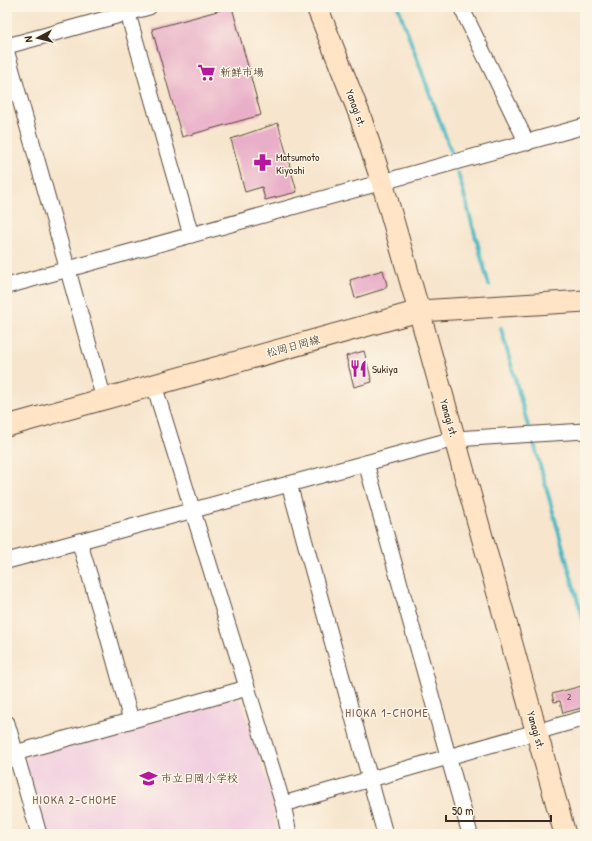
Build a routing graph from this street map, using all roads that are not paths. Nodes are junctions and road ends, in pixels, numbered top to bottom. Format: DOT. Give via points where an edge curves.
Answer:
graph roads {
  1 [pos="149,7"];
  2 [pos="317,7"];
  3 [pos="461,7"];
  4 [pos="127,10"];
  5 [pos="7,46"];
  6 [pos="7,53"];
  7 [pos="585,126"];
  8 [pos="526,143"];
  9 [pos="382,182"];
  10 [pos="191,235"];
  11 [pos="67,269"];
  12 [pos="7,286"];
  13 [pos="585,301"];
  14 [pos="419,311"];
  15 [pos="154,385"];
  16 [pos="104,399"];
  17 [pos="7,426"];
  18 [pos="585,431"];
  19 [pos="455,439"];
  20 [pos="366,463"];
  21 [pos="289,484"];
  22 [pos="193,510"];
  23 [pos="79,541"];
  24 [pos="7,561"];
  25 [pos="248,688"];
  26 [pos="585,718"];
  27 [pos="131,720"];
  28 [pos="7,723"];
  29 [pos="536,731"];
  30 [pos="15,753"];
  31 [pos="448,757"];
  32 [pos="371,780"];
  33 [pos="283,804"];
  34 [pos="39,834"];
  35 [pos="289,834"];
  36 [pos="385,834"];
  37 [pos="470,834"];
  38 [pos="565,834"];
  1 -- 4 [label="street"];
  2 -- 9 [label="street, Yanagi st." via="359,113"];
  3 -- 8 [label="street"];
  4 -- 5 [label="street"];
  4 -- 10 [label="street"];
  6 -- 11 [label="street"];
  7 -- 8 [label="street"];
  8 -- 9 [label="street"];
  9 -- 10 [label="street"];
  9 -- 14 [label="street, Yanagi st."];
  10 -- 11 [label="street"];
  11 -- 12 [label="street"];
  11 -- 16 [label="street"];
  13 -- 14 [label="street, 松岡日岡線"];
  14 -- 15 [label="street, 松岡日岡線"];
  14 -- 19 [label="street, Yanagi st."];
  15 -- 16 [label="street, 松岡日岡線"];
  15 -- 22 [label="street"];
  16 -- 17 [label="street, 松岡日岡線"];
  18 -- 19 [label="street"];
  19 -- 20 [label="street"];
  19 -- 29 [label="street, Yanagi st."];
  20 -- 21 [label="street"];
  20 -- 31 [label="street"];
  21 -- 22 [label="street"];
  21 -- 32 [label="street"];
  22 -- 23 [label="street"];
  22 -- 25 [label="street"];
  23 -- 24 [label="street"];
  23 -- 27 [label="street"];
  25 -- 27 [label="street"];
  25 -- 33 [label="street"];
  26 -- 29 [label="street"];
  27 -- 30 [label="street"];
  28 -- 30 [label="street"];
  29 -- 31 [label="street"];
  29 -- 38 [label="street, Yanagi st."];
  30 -- 34 [label="street"];
  31 -- 32 [label="street"];
  31 -- 37 [label="street"];
  32 -- 33 [label="street"];
  32 -- 36 [label="street"];
  33 -- 35 [label="street"];
}
